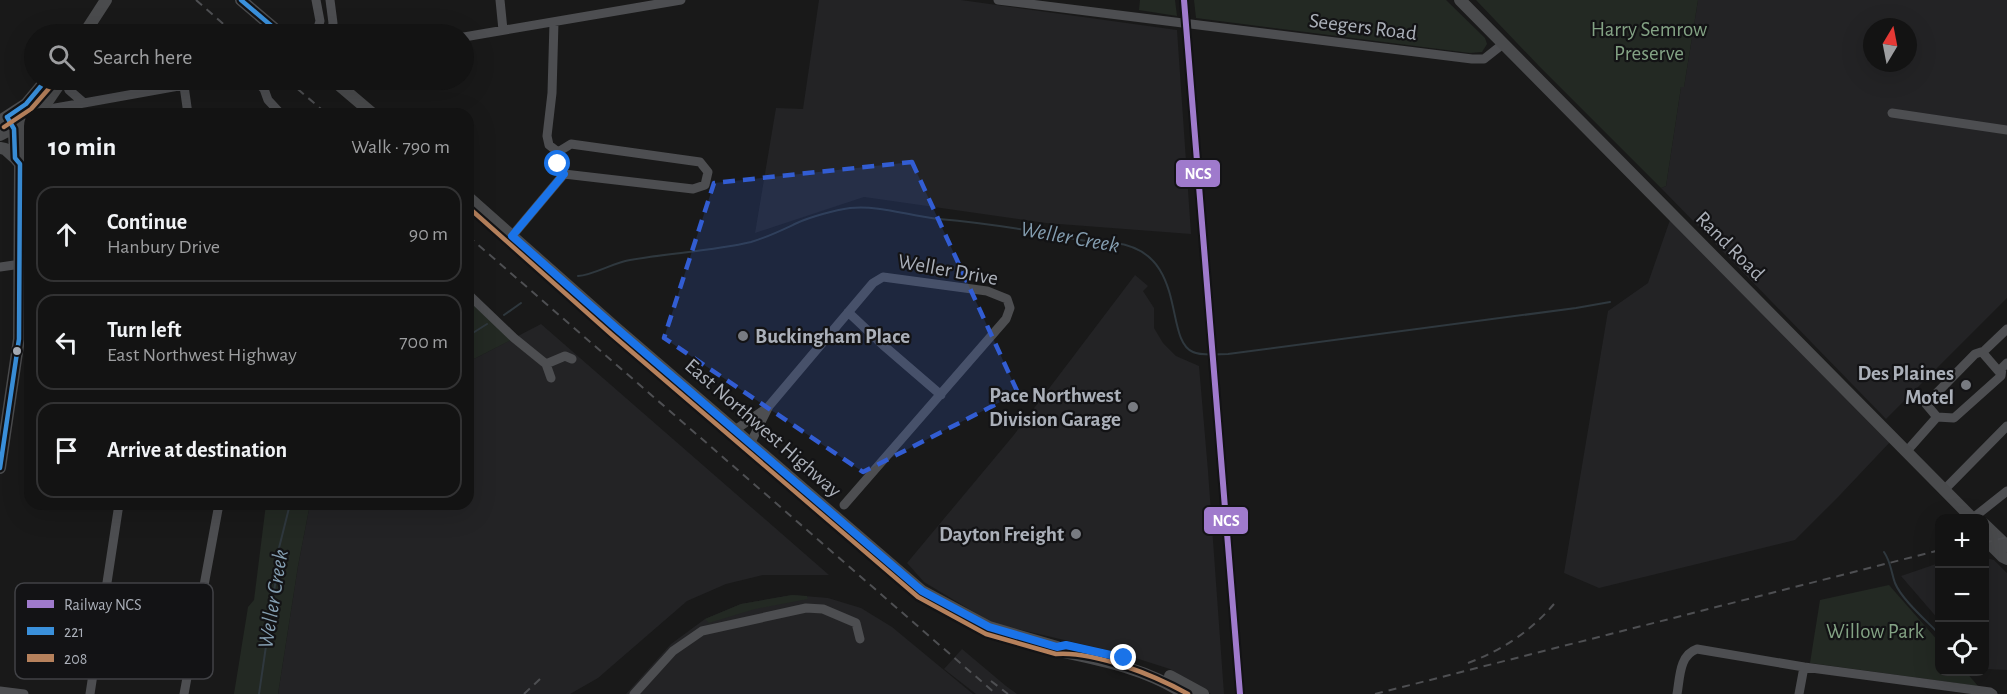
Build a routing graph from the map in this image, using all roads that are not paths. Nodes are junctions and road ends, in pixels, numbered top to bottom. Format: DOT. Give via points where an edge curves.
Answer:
graph roads {
  1 [pos="106,0"];
  2 [pos="241,0"];
  3 [pos="316,0"];
  4 [pos="330,0"];
  5 [pos="501,0"];
  6 [pos="681,0"];
  7 [pos="998,0"];
  8 [pos="1460,0"];
  9 [pos="615,6"];
  10 [pos="320,21"];
  11 [pos="554,22"];
  12 [pos="90,24"];
  13 [pos="269,24"];
  14 [pos="319,24"];
  15 [pos="321,24"];
  16 [pos="333,24"];
  17 [pos="503,30"];
  18 [pos="474,35"];
  19 [pos="1503,44"];
  20 [pos="39,90"];
  21 [pos="55,90"];
  22 [pos="69,90"];
  23 [pos="160,90"];
  24 [pos="185,90"];
  25 [pos="264,90"];
  26 [pos="345,90"];
  27 [pos="84,103"];
  28 [pos="38,108"];
  29 [pos="66,108"];
  30 [pos="187,108"];
  31 [pos="275,108"];
  32 [pos="366,108"];
  33 [pos="1892,113"];
  34 [pos="7,117"];
  35 [pos="24,119"];
  36 [pos="24,121"];
  37 [pos="2007,130"];
  38 [pos="0,135"];
  39 [pos="0,148"];
  40 [pos="558,152"];
  41 [pos="24,159"];
  42 [pos="18,161"];
  43 [pos="564,174"];
  44 [pos="474,202"];
  45 [pos="24,225"];
  46 [pos="512,236"];
  47 [pos="24,243"];
  48 [pos="21,264"];
  49 [pos="0,267"];
  50 [pos="474,300"];
  51 [pos="848,312"];
  52 [pos="24,321"];
  53 [pos="2007,329"];
  54 [pos="24,344"];
  55 [pos="1982,352"];
  56 [pos="572,359"];
  57 [pos="2007,363"];
  58 [pos="546,364"];
  59 [pos="2001,374"];
  60 [pos="551,378"];
  61 [pos="941,395"];
  62 [pos="769,406"];
  63 [pos="1937,417"];
  64 [pos="2007,426"];
  65 [pos="3,430"];
  66 [pos="735,430"];
  67 [pos="750,444"];
  68 [pos="1906,452"];
  69 [pos="0,468"];
  70 [pos="1944,490"];
  71 [pos="2007,491"];
  72 [pos="844,506"];
  73 [pos="118,510"];
  74 [pos="218,510"];
  75 [pos="1967,514"];
  76 [pos="1978,514"];
  77 [pos="1989,529"];
  78 [pos="1989,543"];
  79 [pos="2007,546"];
  80 [pos="2007,559"];
  81 [pos="107,583"];
  82 [pos="204,583"];
  83 [pos="860,639"];
  84 [pos="1057,647"];
  85 [pos="1804,667"];
  86 [pos="92,679"];
  87 [pos="187,679"];
  88 [pos="0,691"];
  89 [pos="24,694"];
  90 [pos="90,694"];
  91 [pos="184,694"];
  92 [pos="634,694"];
  93 [pos="1185,694"];
  94 [pos="1203,694"];
  95 [pos="1677,694"];
  96 [pos="1799,694"];
  97 [pos="1993,694"];
  1 -- 12 [label="main road"];
  2 -- 13 [label="main road"];
  3 -- 10 [label="street"];
  4 -- 16 [label="street"];
  5 -- 17 [label="street"];
  6 -- 9 [label="street"];
  7 -- 19 [label="street, Seegers Road" via="1472,59 1484,58"];
  8 -- 19 [label="main road, Rand Road"];
  9 -- 11 [label="street"];
  10 -- 14 [label="street"];
  10 -- 15 [label="street"];
  11 -- 17 [label="street"];
  11 -- 40 [label="street" via="547,136 549,145"];
  17 -- 18 [label="street"];
  19 -- 68 [label="main road, Rand Road"];
  20 -- 34 [label="main road"];
  21 -- 28 [label="main road"];
  22 -- 27 [label="street"];
  23 -- 27 [label="street"];
  24 -- 30 [label="street"];
  25 -- 31 [label="street"];
  26 -- 32 [label="main road"];
  27 -- 29 [label="street"];
  33 -- 37 [label="street"];
  34 -- 35 [label="main road"];
  36 -- 38 [label="main road"];
  39 -- 42 [label="main road"];
  40 -- 43 [label="street" via="558,164"];
  40 -- 43 [label="street" via="571,144 700,162 708,172 705,185 693,189"];
  41 -- 42 [label="main road"];
  42 -- 45 [label="main road"];
  43 -- 46 [label="street"];
  44 -- 46 [label="main road, East Northwest Highway"];
  46 -- 66 [label="main road, East Northwest Highway"];
  47 -- 48 [label="main road"];
  48 -- 49 [label="street"];
  48 -- 52 [label="main road"];
  50 -- 58 [label="street"];
  51 -- 61 [label="street"];
  51 -- 61 [label="street, Weller Drive" via="883,277 987,291 1007,299 1010,308 1006,319"];
  51 -- 62 [label="street"];
  53 -- 55 [label="street"];
  54 -- 65 [label="main road"];
  55 -- 59 [label="street"];
  55 -- 63 [label="street" via="1975,354 1926,404"];
  56 -- 58 [label="street" via="565,356"];
  57 -- 59 [label="street"];
  58 -- 60 [label="street"];
  59 -- 63 [label="street" via="1954,418"];
  61 -- 72 [label="street"];
  62 -- 66 [label="street"];
  62 -- 67 [label="street"];
  63 -- 68 [label="street"];
  64 -- 70 [label="street"];
  65 -- 69 [label="main road"];
  66 -- 67 [label="main road, East Northwest Highway"];
  67 -- 84 [label="main road, East Northwest Highway" via="922,591 989,627"];
  68 -- 70 [label="main road, Rand Road"];
  70 -- 75 [label="main road, Rand Road"];
  71 -- 76 [label="street"];
  73 -- 81 [label="street"];
  74 -- 82 [label="street"];
  77 -- 79 [label="main road"];
  78 -- 80 [label="main road"];
  83 -- 92 [label="street" via="856,623 822,609 806,608 702,632 673,651"];
  84 -- 93 [label="main road, East Northwest Highway" via="1063,652 1122,665"];
  84 -- 94 [label="main road, East Northwest Highway" via="1066,645 1124,658 1171,676"];
  85 -- 95 [label="street" via="1691,651 1684,659"];
  85 -- 96 [label="street"];
  85 -- 97 [label="street"];
  86 -- 90 [label="street"];
  87 -- 91 [label="street"];
  88 -- 89 [label="street"];
}
